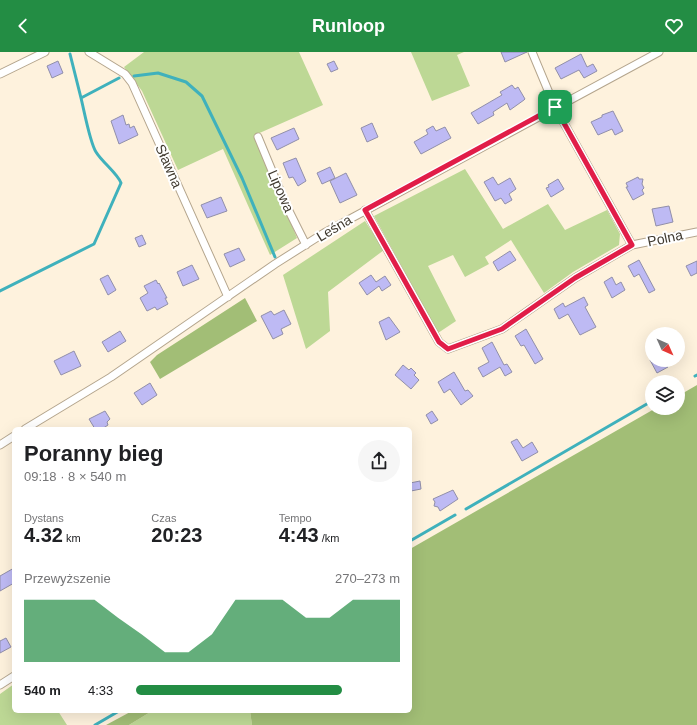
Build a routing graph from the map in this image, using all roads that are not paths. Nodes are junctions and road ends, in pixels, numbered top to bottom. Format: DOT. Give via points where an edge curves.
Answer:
graph roads {
  1 [pos="45,52"];
  2 [pos="89,52"];
  3 [pos="532,52"];
  4 [pos="659,52"];
  5 [pos="0,74"];
  6 [pos="555,107"];
  7 [pos="258,137"];
  8 [pos="365,210"];
  9 [pos="697,232"];
  10 [pos="306,245"];
  11 [pos="632,245"];
  12 [pos="228,297"];
  13 [pos="28,427"];
  14 [pos="12,437"];
  15 [pos="0,445"];
  16 [pos="12,677"];
  17 [pos="0,685"];
  1 -- 5 [label="street"];
  2 -- 12 [label="street, Sławna" via="125,74 132,83"];
  3 -- 6 [label="street, Polna"];
  4 -- 6 [label="street, Leśna"];
  6 -- 8 [label="street, Leśna"];
  6 -- 11 [label="street, Polna"];
  7 -- 10 [label="street, Lipowa"];
  8 -- 10 [label="street, Leśna"];
  8 -- 11 [label="street, Polna" via="439,342 448,349 502,329 575,278"];
  9 -- 11 [label="street, Polna"];
  10 -- 12 [label="street, Leśna"];
  12 -- 13 [label="street, Leśna" via="111,377"];
  14 -- 15 [label="street"];
  16 -- 17 [label="street"];
}
